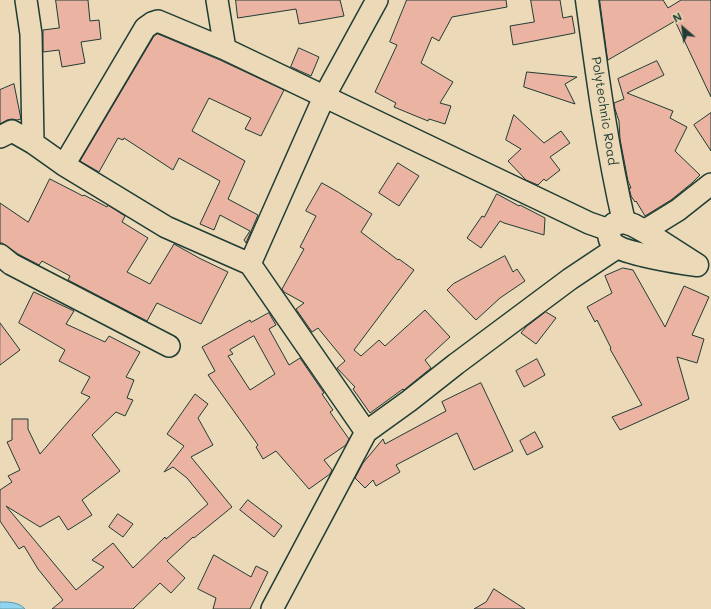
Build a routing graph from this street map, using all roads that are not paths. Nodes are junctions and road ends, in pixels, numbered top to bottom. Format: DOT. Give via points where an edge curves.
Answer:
graph roads {
  1 [pos="26,0"];
  2 [pos="217,0"];
  3 [pos="377,0"];
  4 [pos="587,0"];
  5 [pos="225,49"];
  6 [pos="324,97"];
  7 [pos="0,137"];
  8 [pos="33,143"];
  9 [pos="64,165"];
  10 [pos="711,184"];
  11 [pos="644,231"];
  12 [pos="617,233"];
  13 [pos="0,255"];
  14 [pos="250,264"];
  15 [pos="704,268"];
  16 [pos="169,346"];
  17 [pos="366,432"];
  18 [pos="272,609"];
  1 -- 8 [label="street" via="31,34"];
  2 -- 5 [label="street"];
  3 -- 6 [label="street"];
  4 -- 12 [label="street, Polytechnic Road" via="618,196"];
  5 -- 6 [label="street"];
  5 -- 9 [label="street" via="158,21 145,28"];
  6 -- 12 [label="street" via="589,223"];
  6 -- 14 [label="street"];
  7 -- 8 [label="street" via="12,131"];
  8 -- 9 [label="street"];
  9 -- 14 [label="street" via="166,227"];
  10 -- 11 [label="street" via="678,210"];
  11 -- 12 [label="street" via="633,225"];
  11 -- 15 [label="street"];
  12 -- 15 [label="street" via="629,252"];
  12 -- 17 [label="street" via="557,289"];
  13 -- 16 [label="street" via="11,264"];
  14 -- 17 [label="street"];
  17 -- 18 [label="street"];
}
